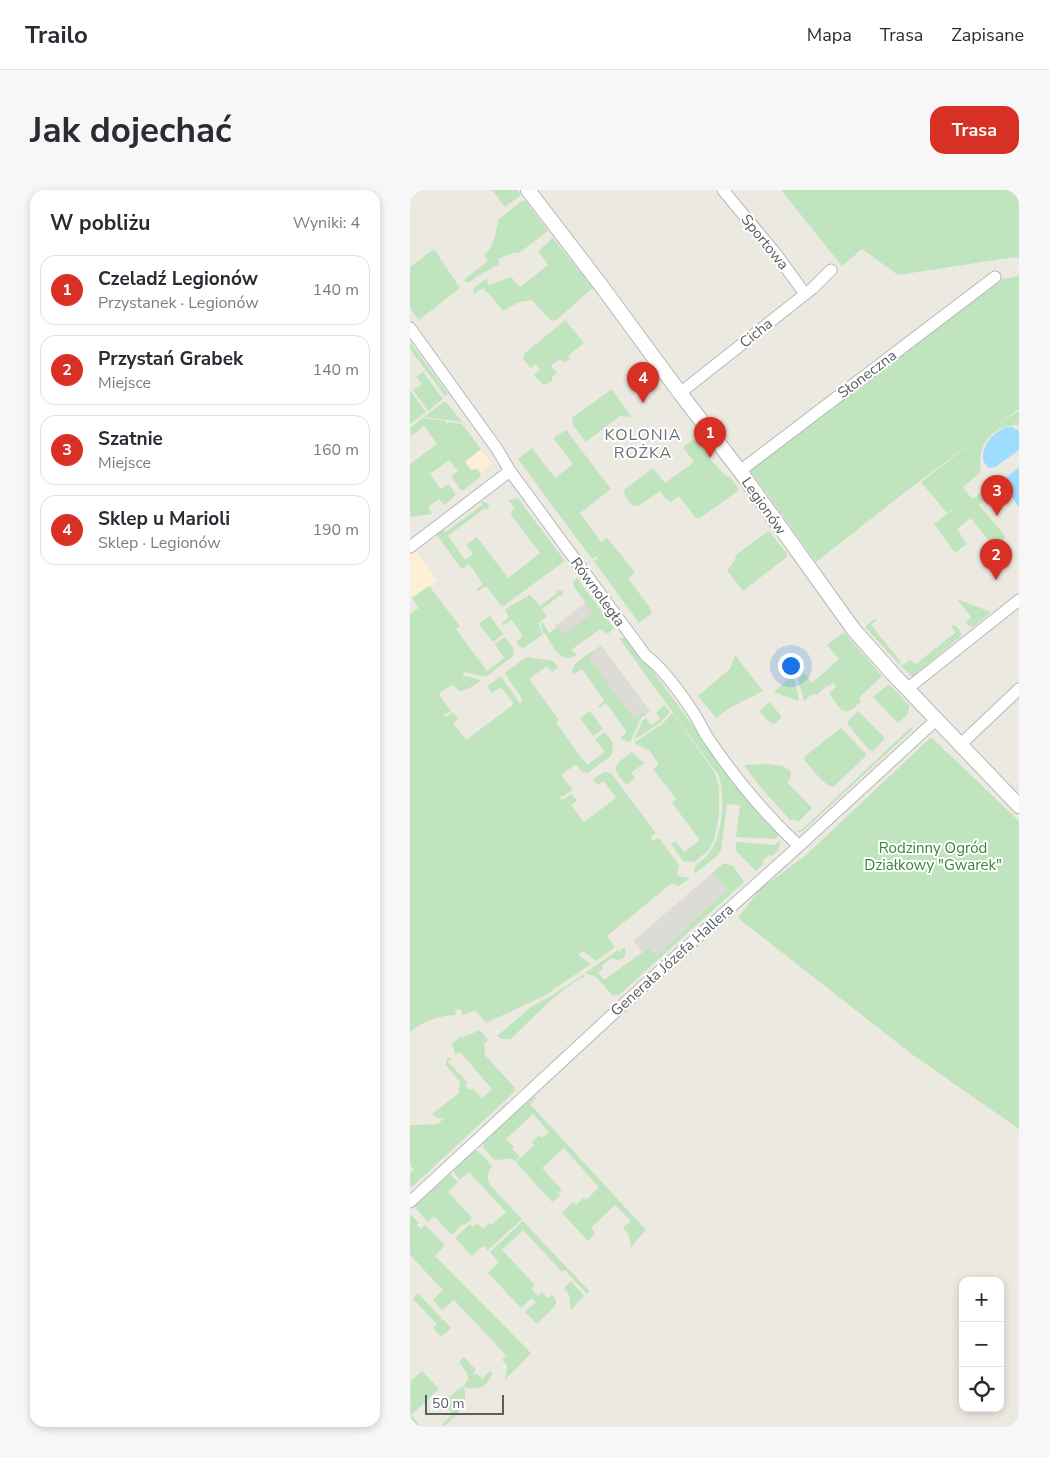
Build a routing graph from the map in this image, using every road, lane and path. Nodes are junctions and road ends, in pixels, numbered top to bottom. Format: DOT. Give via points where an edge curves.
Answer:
graph roads {
  1 [pos="528,190"];
  2 [pos="723,190"];
  3 [pos="831,270"];
  4 [pos="995,277"];
  5 [pos="805,294"];
  6 [pos="410,328"];
  7 [pos="680,393"];
  8 [pos="510,471"];
  9 [pos="740,471"];
  10 [pos="410,548"];
  11 [pos="1019,600"];
  12 [pos="907,689"];
  13 [pos="1019,689"];
  14 [pos="936,720"];
  15 [pos="960,745"];
  16 [pos="1019,806"];
  17 [pos="799,846"];
  18 [pos="410,1202"];
  1 -- 7 [label="street, Legionów"];
  2 -- 5 [label="street, Sportowa"];
  3 -- 5 [label="street, Cicha"];
  4 -- 9 [label="street, Słoneczna"];
  5 -- 7 [label="street, Cicha"];
  6 -- 8 [label="street, Równoległa" via="498,448"];
  7 -- 9 [label="street, Legionów"];
  8 -- 10 [label="street"];
  8 -- 17 [label="street, Równoległa" via="646,656 657,664 674,686 726,764"];
  9 -- 12 [label="street, Legionów" via="848,623"];
  11 -- 12 [label="street"];
  12 -- 14 [label="street, Legionów"];
  13 -- 15 [label="street"];
  14 -- 15 [label="street, Legionów"];
  14 -- 17 [label="street, Generała Józefa Hallera"];
  15 -- 16 [label="street, Legionów"];
  17 -- 18 [label="street, Generała Józefa Hallera"];
}
